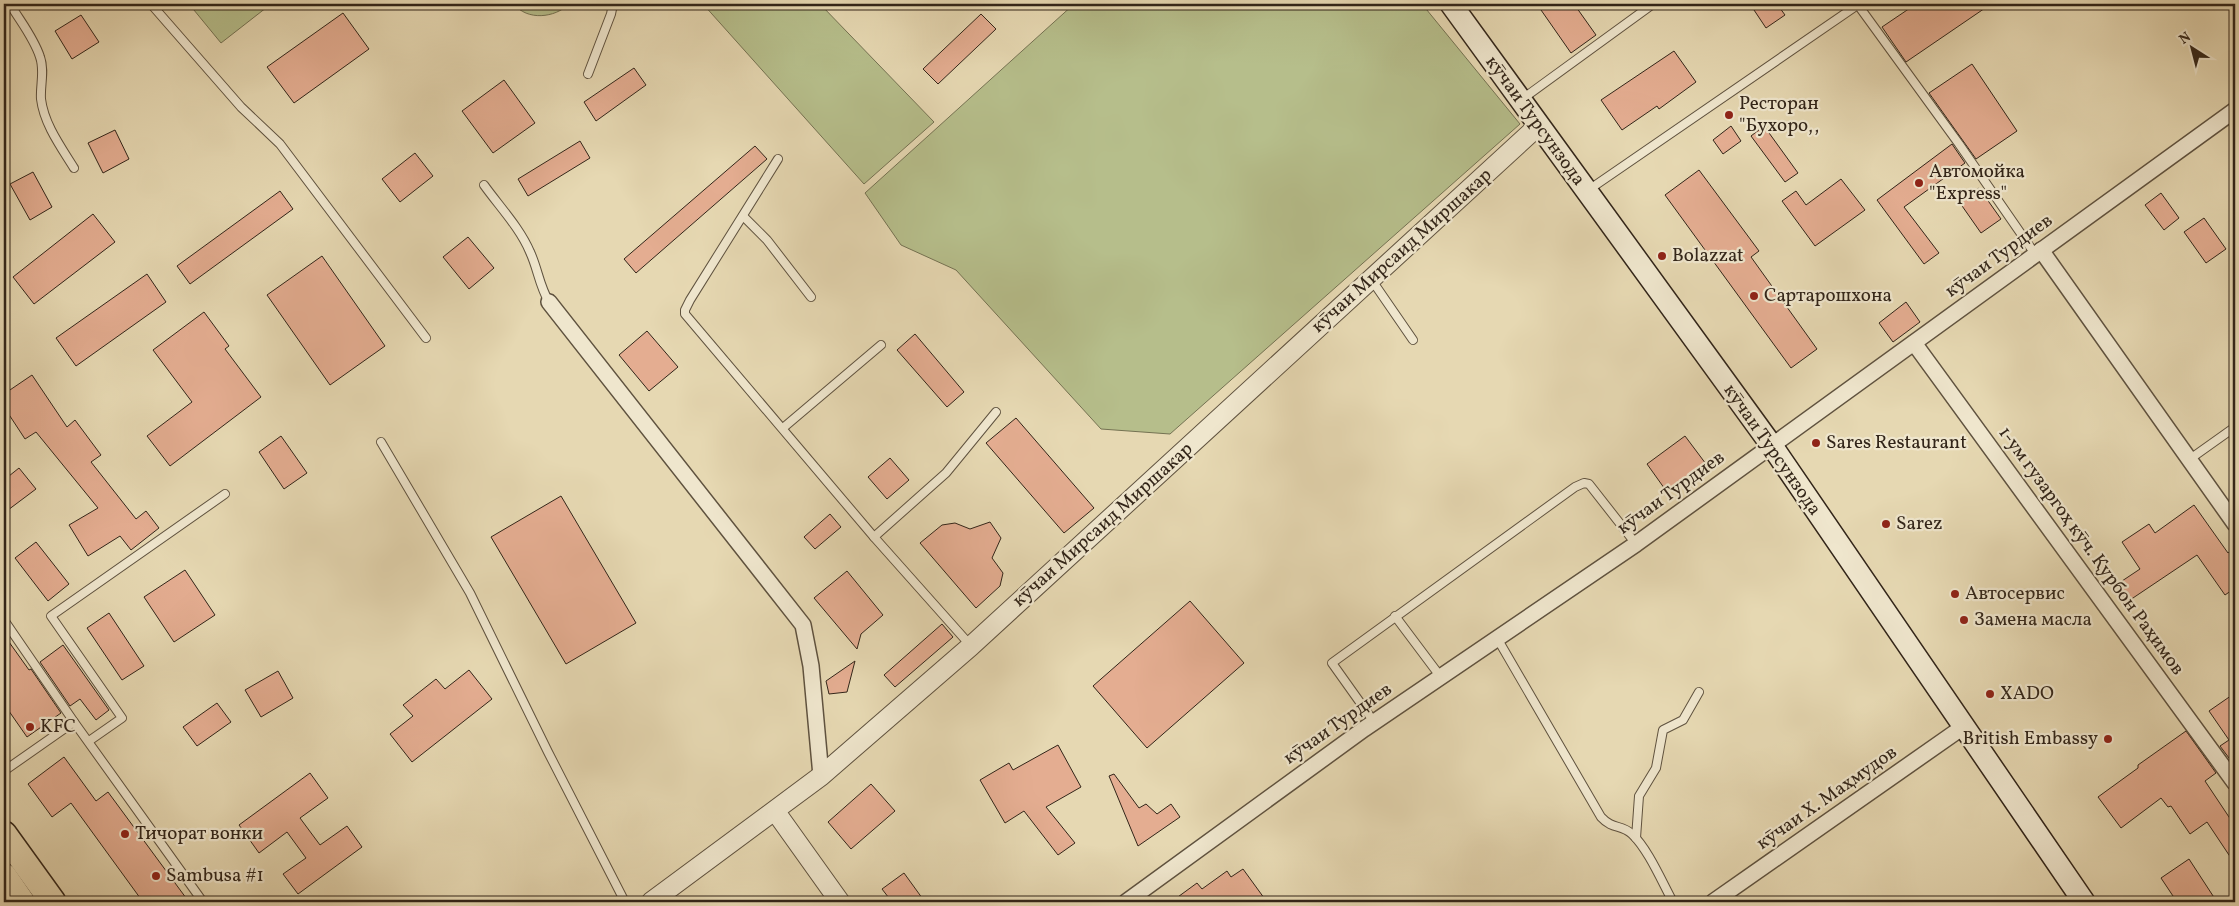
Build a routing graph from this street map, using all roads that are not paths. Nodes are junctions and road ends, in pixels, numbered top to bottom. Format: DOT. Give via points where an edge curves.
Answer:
graph roads {
  1 [pos="10,4"];
  2 [pos="151,4"];
  3 [pos="612,4"];
  4 [pos="1451,4"];
  5 [pos="1653,4"];
  6 [pos="1858,4"];
  7 [pos="588,74"];
  8 [pos="1520,100"];
  9 [pos="2235,110"];
  10 [pos="1538,126"];
  11 [pos="778,159"];
  12 [pos="74,168"];
  13 [pos="484,185"];
  14 [pos="1586,192"];
  15 [pos="743,216"];
  16 [pos="2038,252"];
  17 [pos="1371,279"];
  18 [pos="811,297"];
  19 [pos="549,302"];
  20 [pos="426,338"];
  21 [pos="1413,340"];
  22 [pos="1914,343"];
  23 [pos="881,345"];
  24 [pos="996,412"];
  25 [pos="2235,427"];
  26 [pos="783,428"];
  27 [pos="381,442"];
  28 [pos="1772,446"];
  29 [pos="2190,459"];
  30 [pos="225,494"];
  31 [pos="2235,524"];
  32 [pos="874,536"];
  33 [pos="1636,544"];
  34 [pos="1396,616"];
  35 [pos="4,620"];
  36 [pos="1497,638"];
  37 [pos="971,646"];
  38 [pos="1440,676"];
  39 [pos="1699,692"];
  40 [pos="74,722"];
  41 [pos="1374,722"];
  42 [pos="1963,727"];
  43 [pos="89,742"];
  44 [pos="4,771"];
  45 [pos="822,776"];
  46 [pos="2235,783"];
  47 [pos="775,811"];
  48 [pos="4,834"];
  49 [pos="1636,838"];
  50 [pos="4,876"];
  51 [pos="22,902"];
  52 [pos="53,902"];
  53 [pos="203,902"];
  54 [pos="625,902"];
  55 [pos="651,902"];
  56 [pos="840,902"];
  57 [pos="1126,902"];
  58 [pos="1673,902"];
  59 [pos="1713,902"];
  60 [pos="2084,902"];
  1 -- 12 [label="lane" via="41,58 40,92 44,112"];
  2 -- 20 [label="lane" via="241,107 280,144"];
  3 -- 7 [label="lane"];
  4 -- 8 [label="main road, кӯчаи Турсунзода"];
  5 -- 8 [label="lane"];
  6 -- 14 [label="lane"];
  6 -- 16 [label="lane"];
  8 -- 10 [label="main road, кӯчаи Турсунзода"];
  9 -- 16 [label="street, кӯчаи Турдиев"];
  10 -- 14 [label="main road, кӯчаи Турсунзода"];
  10 -- 17 [label="street, кӯчаи Мирсаид Миршакар"];
  11 -- 15 [label="lane"];
  13 -- 19 [label="lane" via="531,252 538,281"];
  14 -- 28 [label="main road, кӯчаи Турсунзода"];
  15 -- 18 [label="lane" via="767,240"];
  15 -- 26 [label="lane" via="690,300 685,314"];
  16 -- 22 [label="street, кӯчаи Турдиев"];
  16 -- 29 [label="street"];
  17 -- 21 [label="lane"];
  17 -- 37 [label="street, кӯчаи Мирсаид Миршакар"];
  19 -- 45 [label="street" via="803,625 811,666"];
  22 -- 28 [label="street, кӯчаи Турдиев"];
  22 -- 46 [label="street, 1-ум гузаргоҳ кӯч. Қурбон Раҳимов"];
  23 -- 26 [label="lane"];
  24 -- 32 [label="lane" via="946,473"];
  25 -- 29 [label="lane"];
  26 -- 32 [label="lane"];
  27 -- 54 [label="lane" via="470,593"];
  28 -- 33 [label="street, кӯчаи Турдиев"];
  28 -- 42 [label="main road, кӯчаи Турсунзода"];
  29 -- 31 [label="street"];
  30 -- 43 [label="lane" via="51,616 122,718"];
  32 -- 37 [label="lane"];
  33 -- 34 [label="lane" via="1594,489 1584,483 1552,502"];
  33 -- 36 [label="street, кӯчаи Турдиев"];
  34 -- 38 [label="lane"];
  34 -- 41 [label="lane" via="1332,663"];
  35 -- 40 [label="lane"];
  36 -- 38 [label="street, кӯчаи Турдиев"];
  36 -- 49 [label="lane" via="1601,817 1608,825 1624,829"];
  37 -- 45 [label="street, кӯчаи Мирсаид Миршакар"];
  38 -- 41 [label="street, кӯчаи Турдиев"];
  39 -- 49 [label="lane" via="1683,720 1663,730 1656,768 1639,796"];
  40 -- 43 [label="lane"];
  40 -- 44 [label="lane"];
  41 -- 57 [label="street, кӯчаи Турдиев"];
  42 -- 59 [label="street, кӯчаи Х. Маҳмудов"];
  42 -- 60 [label="main road, кӯчаи Турсунзода"];
  43 -- 53 [label="lane"];
  45 -- 47 [label="street, кӯчаи Мирсаид Миршакар"];
  47 -- 55 [label="street, кӯчаи Мирсаид Миршакар"];
  47 -- 56 [label="street"];
  48 -- 52 [label="highway"];
  49 -- 58 [label="lane"];
  50 -- 51 [label="highway"];
}
